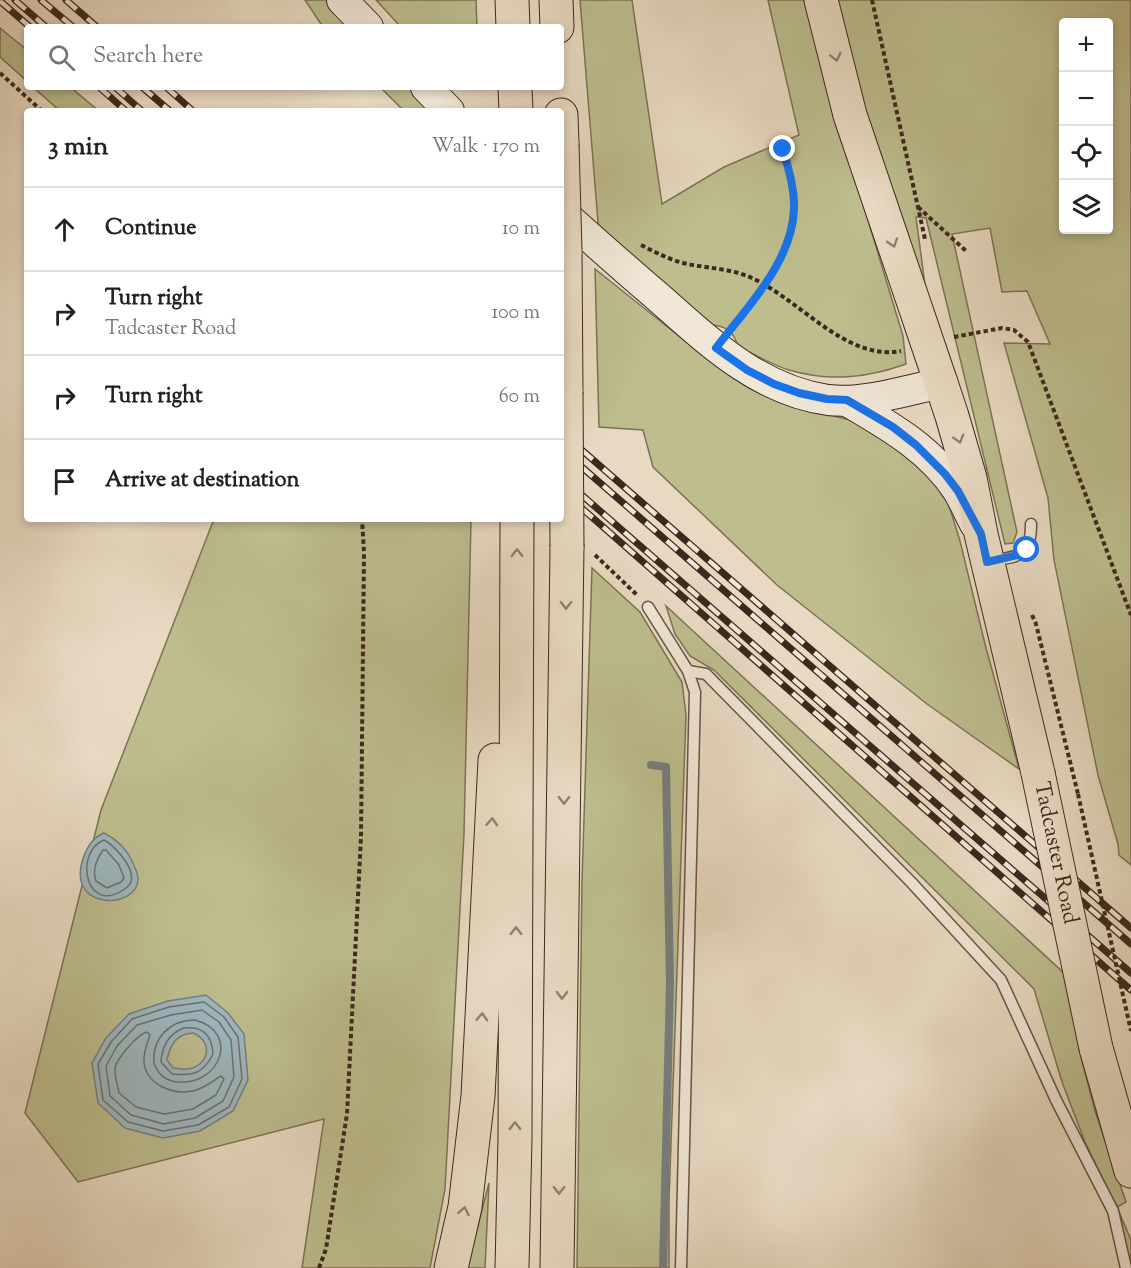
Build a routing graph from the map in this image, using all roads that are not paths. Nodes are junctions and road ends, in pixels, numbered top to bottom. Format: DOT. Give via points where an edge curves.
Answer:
graph roads {
  1 [pos="342,0"];
  2 [pos="512,0"];
  3 [pos="556,0"];
  4 [pos="821,0"];
  5 [pos="365,24"];
  6 [pos="513,24"];
  7 [pos="557,24"];
  8 [pos="429,90"];
  9 [pos="560,90"];
  10 [pos="446,108"];
  11 [pos="561,108"];
  12 [pos="564,215"];
  13 [pos="564,219"];
  14 [pos="941,383"];
  15 [pos="847,400"];
  16 [pos="517,522"];
  17 [pos="1031,524"];
  18 [pos="984,548"];
  19 [pos="648,607"];
  20 [pos="688,671"];
  21 [pos="517,675"];
  22 [pos="1131,1171"];
  23 [pos="451,1268"];
  24 [pos="512,1268"];
  25 [pos="557,1268"];
  26 [pos="681,1268"];
  27 [pos="1126,1268"];
  1 -- 5 [label="street"];
  2 -- 6 [label="main road"];
  3 -- 7 [label="main road"];
  4 -- 14 [label="main road, one-way" via="850,115"];
  8 -- 10 [label="street"];
  9 -- 11 [label="main road"];
  12 -- 15 [label="street, Tadcaster Road" via="716,348 747,370 799,393"];
  13 -- 25 [label="main road, one-way, bridge" via="566,392 577,548"];
  14 -- 15 [label="street, Tadcaster Road"];
  14 -- 18 [label="main road, Tadcaster Road, one-way" via="970,478"];
  15 -- 18 [label="street, Tadcaster Road" via="893,427 945,474 958,491"];
  21 -- 16 [label="main road, one-way"];
  17 -- 18 [label="lane" via="1027,550 1018,555"];
  18 -- 22 [label="main road, Tadcaster Road, bridge" via="1038,773 1096,1048"];
  19 -- 20 [label="lane"];
  20 -- 26 [label="lane" via="695,692"];
  20 -- 27 [label="lane" via="706,674 911,882 1001,980 1113,1211"];
  23 -- 21 [label="main road, one-way" via="465,1206 478,1096 496,745"];
  24 -- 21 [label="main road, one-way"];
}
